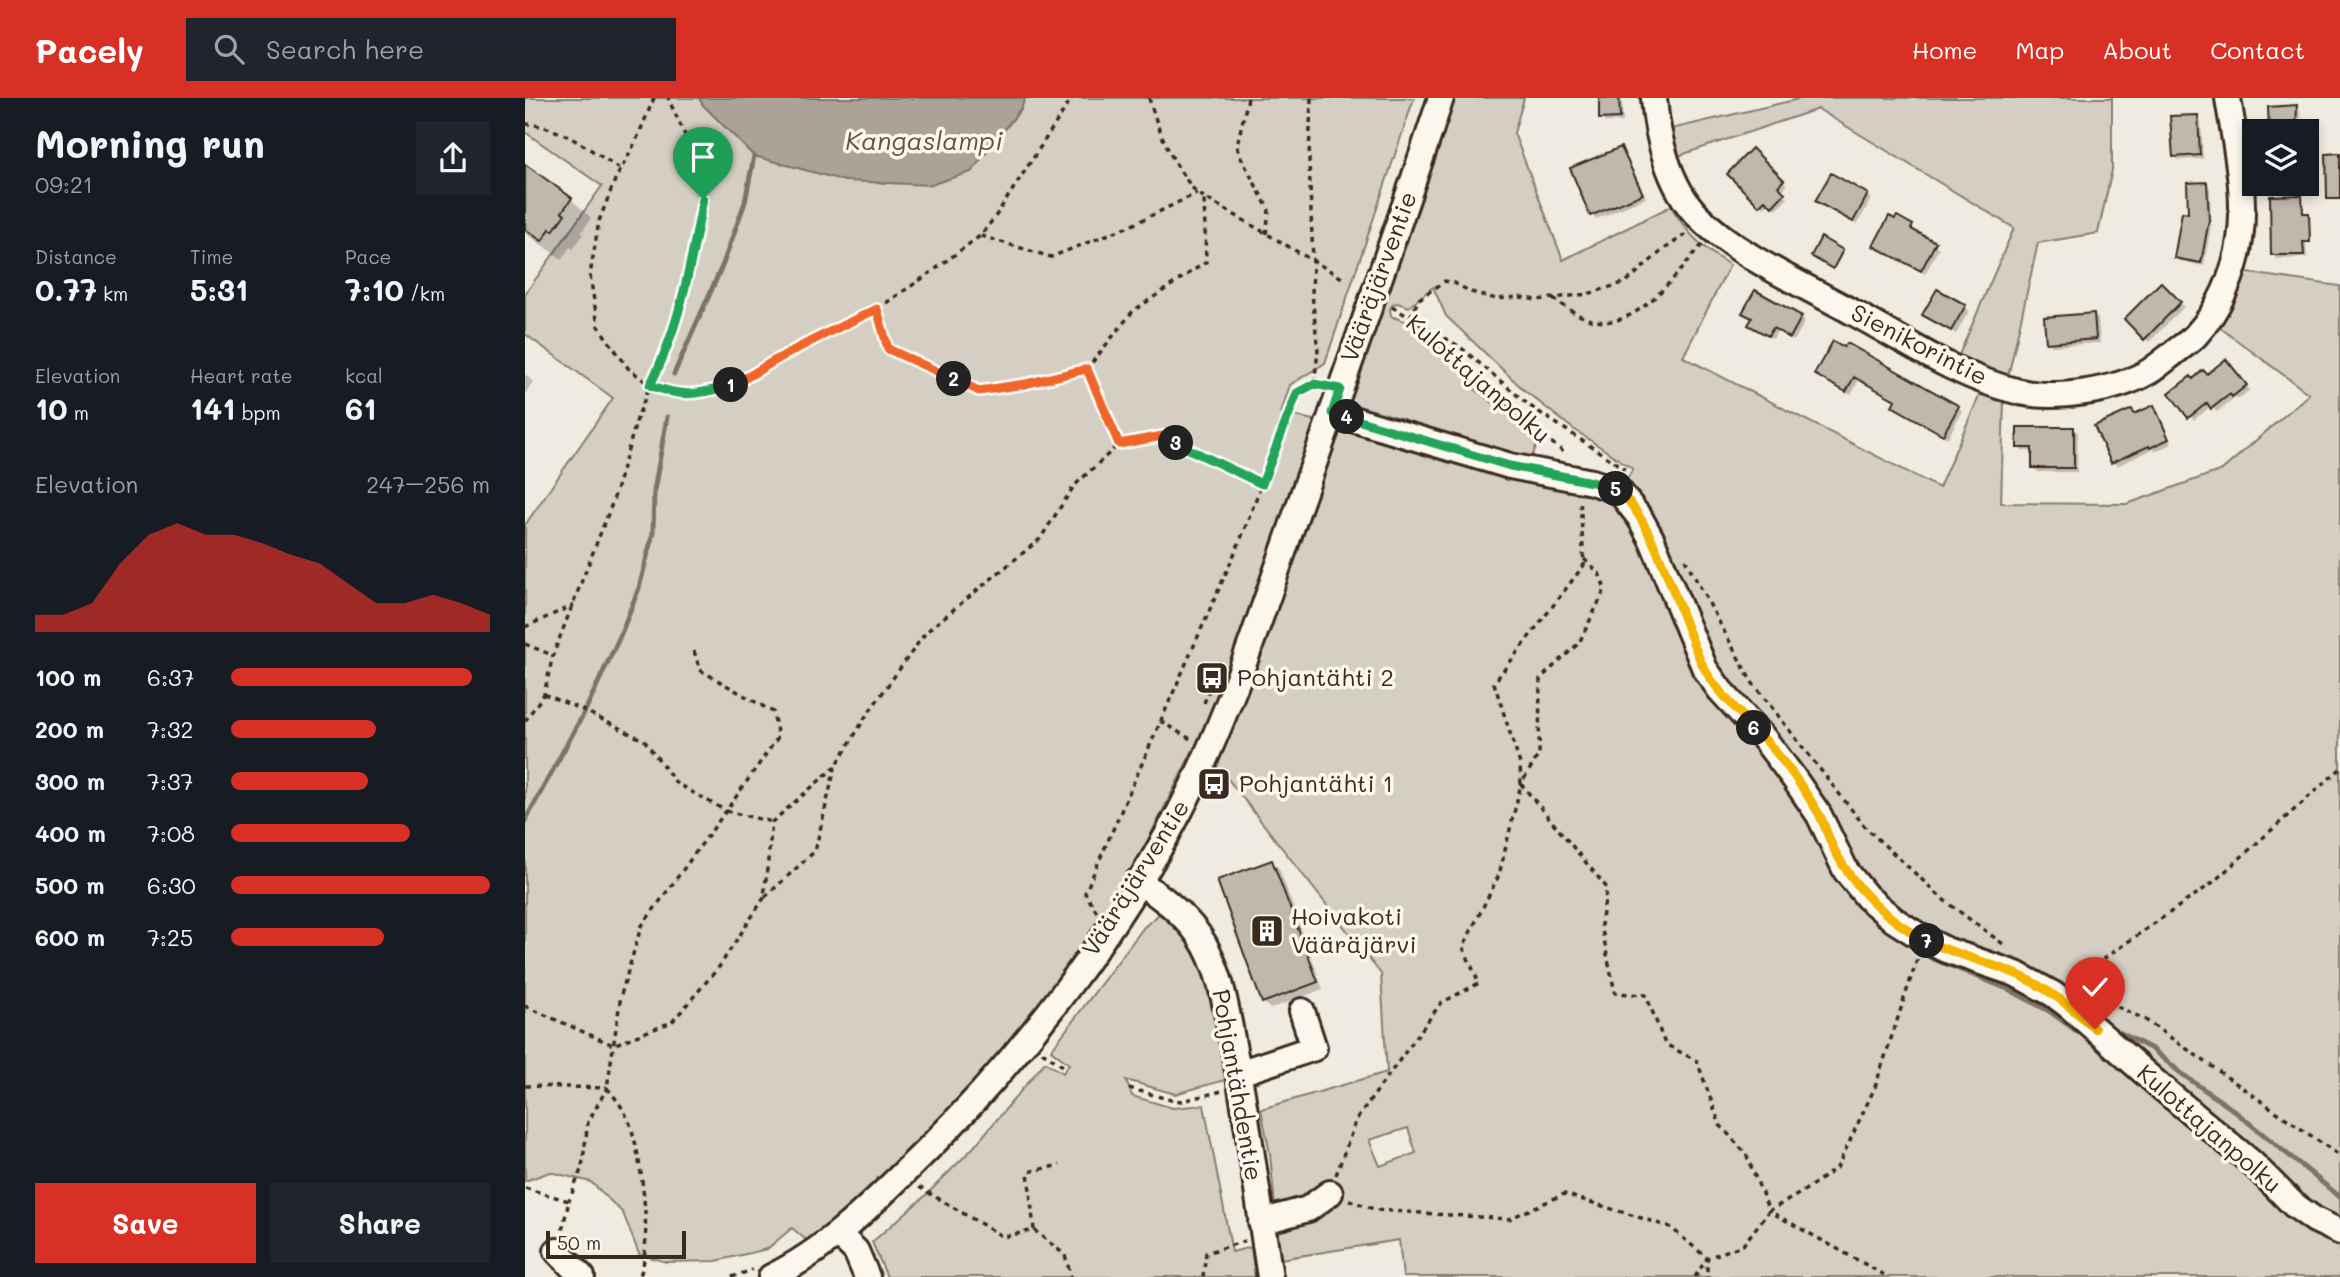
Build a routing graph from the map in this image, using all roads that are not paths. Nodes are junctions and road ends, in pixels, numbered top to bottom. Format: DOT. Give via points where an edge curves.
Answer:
graph roads {
  1 [pos="1441,98"];
  2 [pos="1654,98"];
  3 [pos="2228,98"];
  4 [pos="1332,413"];
  5 [pos="1138,881"];
  6 [pos="1302,1011"];
  7 [pos="1240,1080"];
  8 [pos="1330,1193"];
  9 [pos="1262,1229"];
  10 [pos="2340,1232"];
  11 [pos="838,1234"];
  12 [pos="557,1251"];
  13 [pos="765,1272"];
  14 [pos="582,1277"];
  15 [pos="867,1277"];
  16 [pos="1270,1277"];
  1 -- 4 [label="street, Vääräjärventie"];
  2 -- 3 [label="street, Sienikorintie" via="1664,156 1677,184 1696,214 1736,248 1961,372 2017,392 2066,395 2106,388 2148,372 2196,336 2218,303 2240,239 2242,194"];
  4 -- 5 [label="street, Vääräjärventie" via="1214,738 1180,810"];
  4 -- 10 [label="street, Kulottajanpolku" via="1510,466 1619,491 1652,540 1692,642 1713,681 1800,786 1846,871 1877,907 1946,950 2016,974 2053,994 2252,1163 2294,1205"];
  5 -- 7 [label="street, Pohjantähdentie" via="1175,908 1198,934 1226,1008"];
  5 -- 11 [label="street, Vääräjärventie" via="1066,988 995,1077 943,1134"];
  6 -- 7 [label="street" via="1314,1048"];
  7 -- 9 [label="street, Pohjantähdentie"];
  8 -- 9 [label="street" via="1308,1209"];
  9 -- 16 [label="street, Pohjantähdentie"];
  11 -- 13 [label="street, Vääräjärventie" via="804,1259"];
  11 -- 15 [label="street" via="856,1251"];
  12 -- 14 [label="street"];
}
